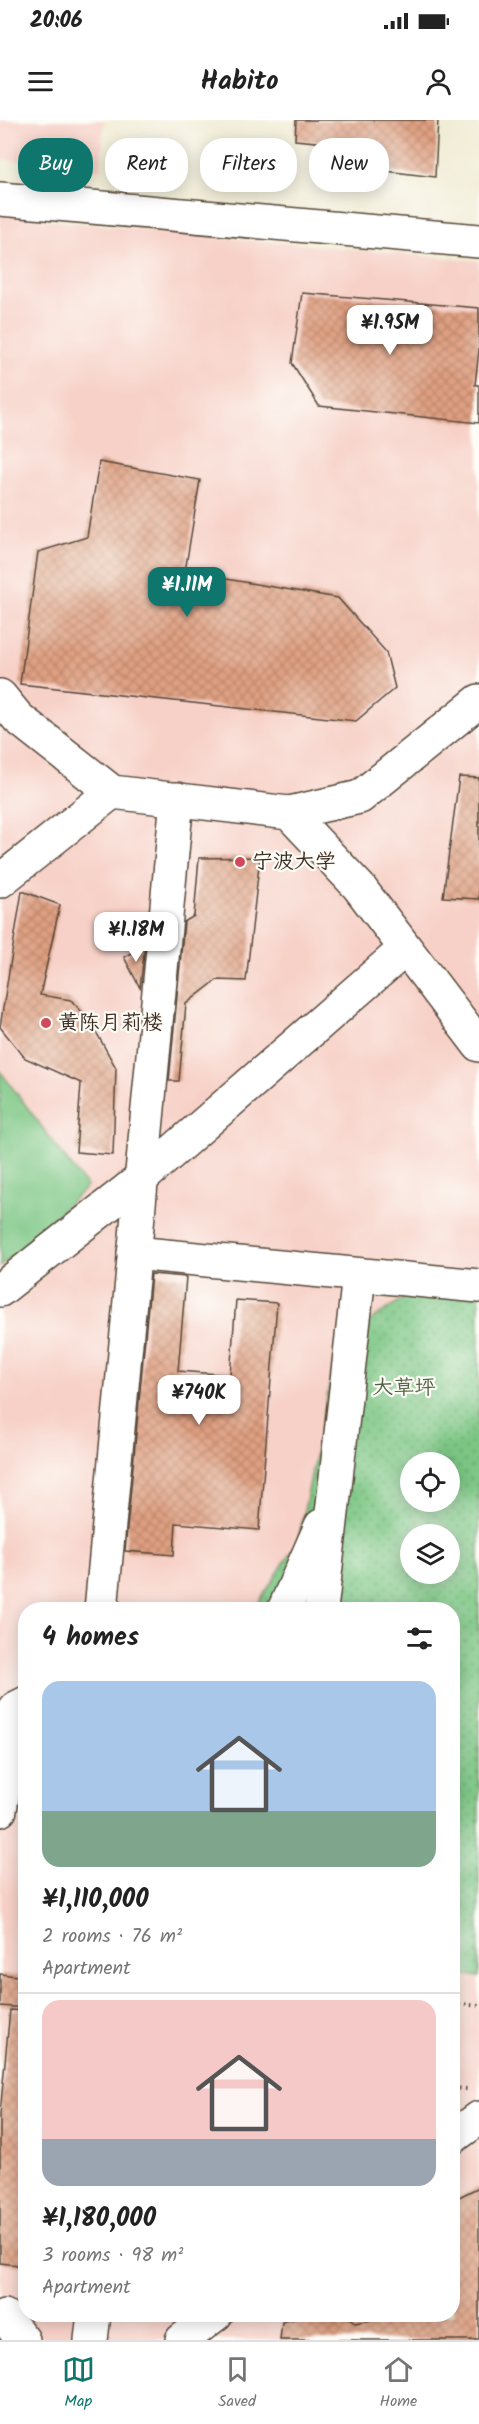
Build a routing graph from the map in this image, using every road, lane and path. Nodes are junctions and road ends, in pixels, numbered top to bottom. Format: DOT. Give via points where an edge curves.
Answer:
graph roads {
  1 [pos="0,199"];
  2 [pos="479,241"];
  3 [pos="479,701"];
  4 [pos="9,707"];
  5 [pos="112,792"];
  6 [pos="177,799"];
  7 [pos="289,813"];
  8 [pos="0,881"];
  9 [pos="405,949"];
  10 [pos="479,1045"];
  11 [pos="141,1179"];
  12 [pos="134,1253"];
  13 [pos="360,1275"];
  14 [pos="479,1286"];
  15 [pos="0,1290"];
  16 [pos="334,1495"];
  17 [pos="102,1602"];
  18 [pos="287,1602"];
  19 [pos="322,1602"];
  20 [pos="18,1707"];
  21 [pos="0,1810"];
  22 [pos="460,2004"];
  23 [pos="479,2006"];
  24 [pos="479,2118"];
  25 [pos="460,2132"];
  26 [pos="93,2322"];
  27 [pos="206,2322"];
  28 [pos="91,2340"];
  29 [pos="182,2340"];
  1 -- 2 [label="street"];
  3 -- 7 [label="street" via="360,796"];
  4 -- 5 [label="street"];
  5 -- 6 [label="street"];
  5 -- 8 [label="street"];
  6 -- 7 [label="street"];
  6 -- 11 [label="street"];
  7 -- 9 [label="street" via="358,887"];
  9 -- 10 [label="street"];
  9 -- 11 [label="street"];
  11 -- 12 [label="street"];
  11 -- 15 [label="street"];
  12 -- 13 [label="street"];
  12 -- 17 [label="street"];
  13 -- 14 [label="street"];
  13 -- 16 [label="street"];
  16 -- 18 [label="street"];
  16 -- 19 [label="street"];
  20 -- 21 [label="street"];
  22 -- 23 [label="path"];
  24 -- 25 [label="street"];
  26 -- 28 [label="street"];
  27 -- 29 [label="street"];
}
